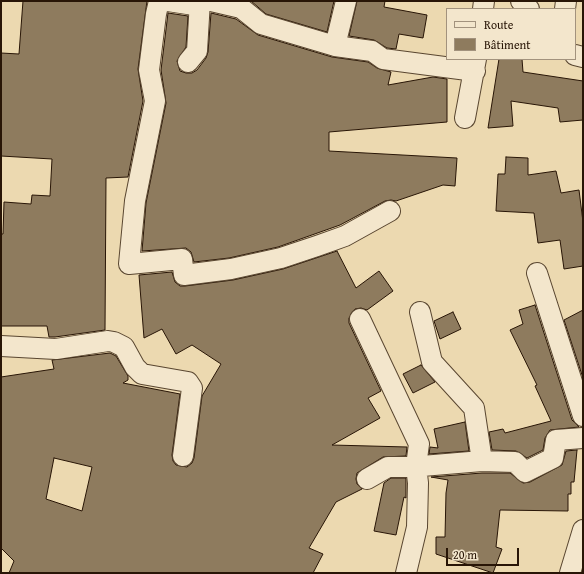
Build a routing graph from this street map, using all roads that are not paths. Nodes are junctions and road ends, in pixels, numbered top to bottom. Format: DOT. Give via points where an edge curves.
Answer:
graph roads {
  1 [pos="159,1"];
  2 [pos="168,1"];
  3 [pos="199,1"];
  4 [pos="211,1"];
  5 [pos="346,1"];
  6 [pos="521,1"];
  7 [pos="529,8"];
  8 [pos="334,46"];
  9 [pos="188,62"];
  10 [pos="476,65"];
  11 [pos="465,118"];
  12 [pos="390,211"];
  13 [pos="537,273"];
  14 [pos="420,312"];
  15 [pos="360,319"];
  16 [pos="1,346"];
  17 [pos="583,416"];
  18 [pos="583,438"];
  19 [pos="183,456"];
  20 [pos="482,461"];
  21 [pos="416,466"];
  22 [pos="367,479"];
  23 [pos="583,530"];
  24 [pos="406,573"];
  25 [pos="570,573"];
  1 -- 12 [label="street" via="149,70 155,101 135,201 129,264 182,259 184,275 238,267 281,258 346,236"];
  2 -- 3 [label="street" via="194,5"];
  3 -- 9 [label="street" via="197,51"];
  4 -- 8 [label="street" via="241,8 262,24"];
  5 -- 8 [label="street"];
  6 -- 7 [label="street"];
  8 -- 10 [label="street" via="372,51 383,59"];
  10 -- 11 [label="street"];
  13 -- 17 [label="street"];
  14 -- 20 [label="street" via="432,362 474,408"];
  15 -- 21 [label="street" via="419,444"];
  16 -- 19 [label="street" via="56,349 114,342 124,347 142,374 188,382 192,388"];
  18 -- 20 [label="street" via="556,440 553,458 525,472 515,462"];
  20 -- 21 [label="street"];
  21 -- 22 [label="street" via="388,467"];
  21 -- 24 [label="street" via="417,528"];
  23 -- 25 [label="street"];
}
